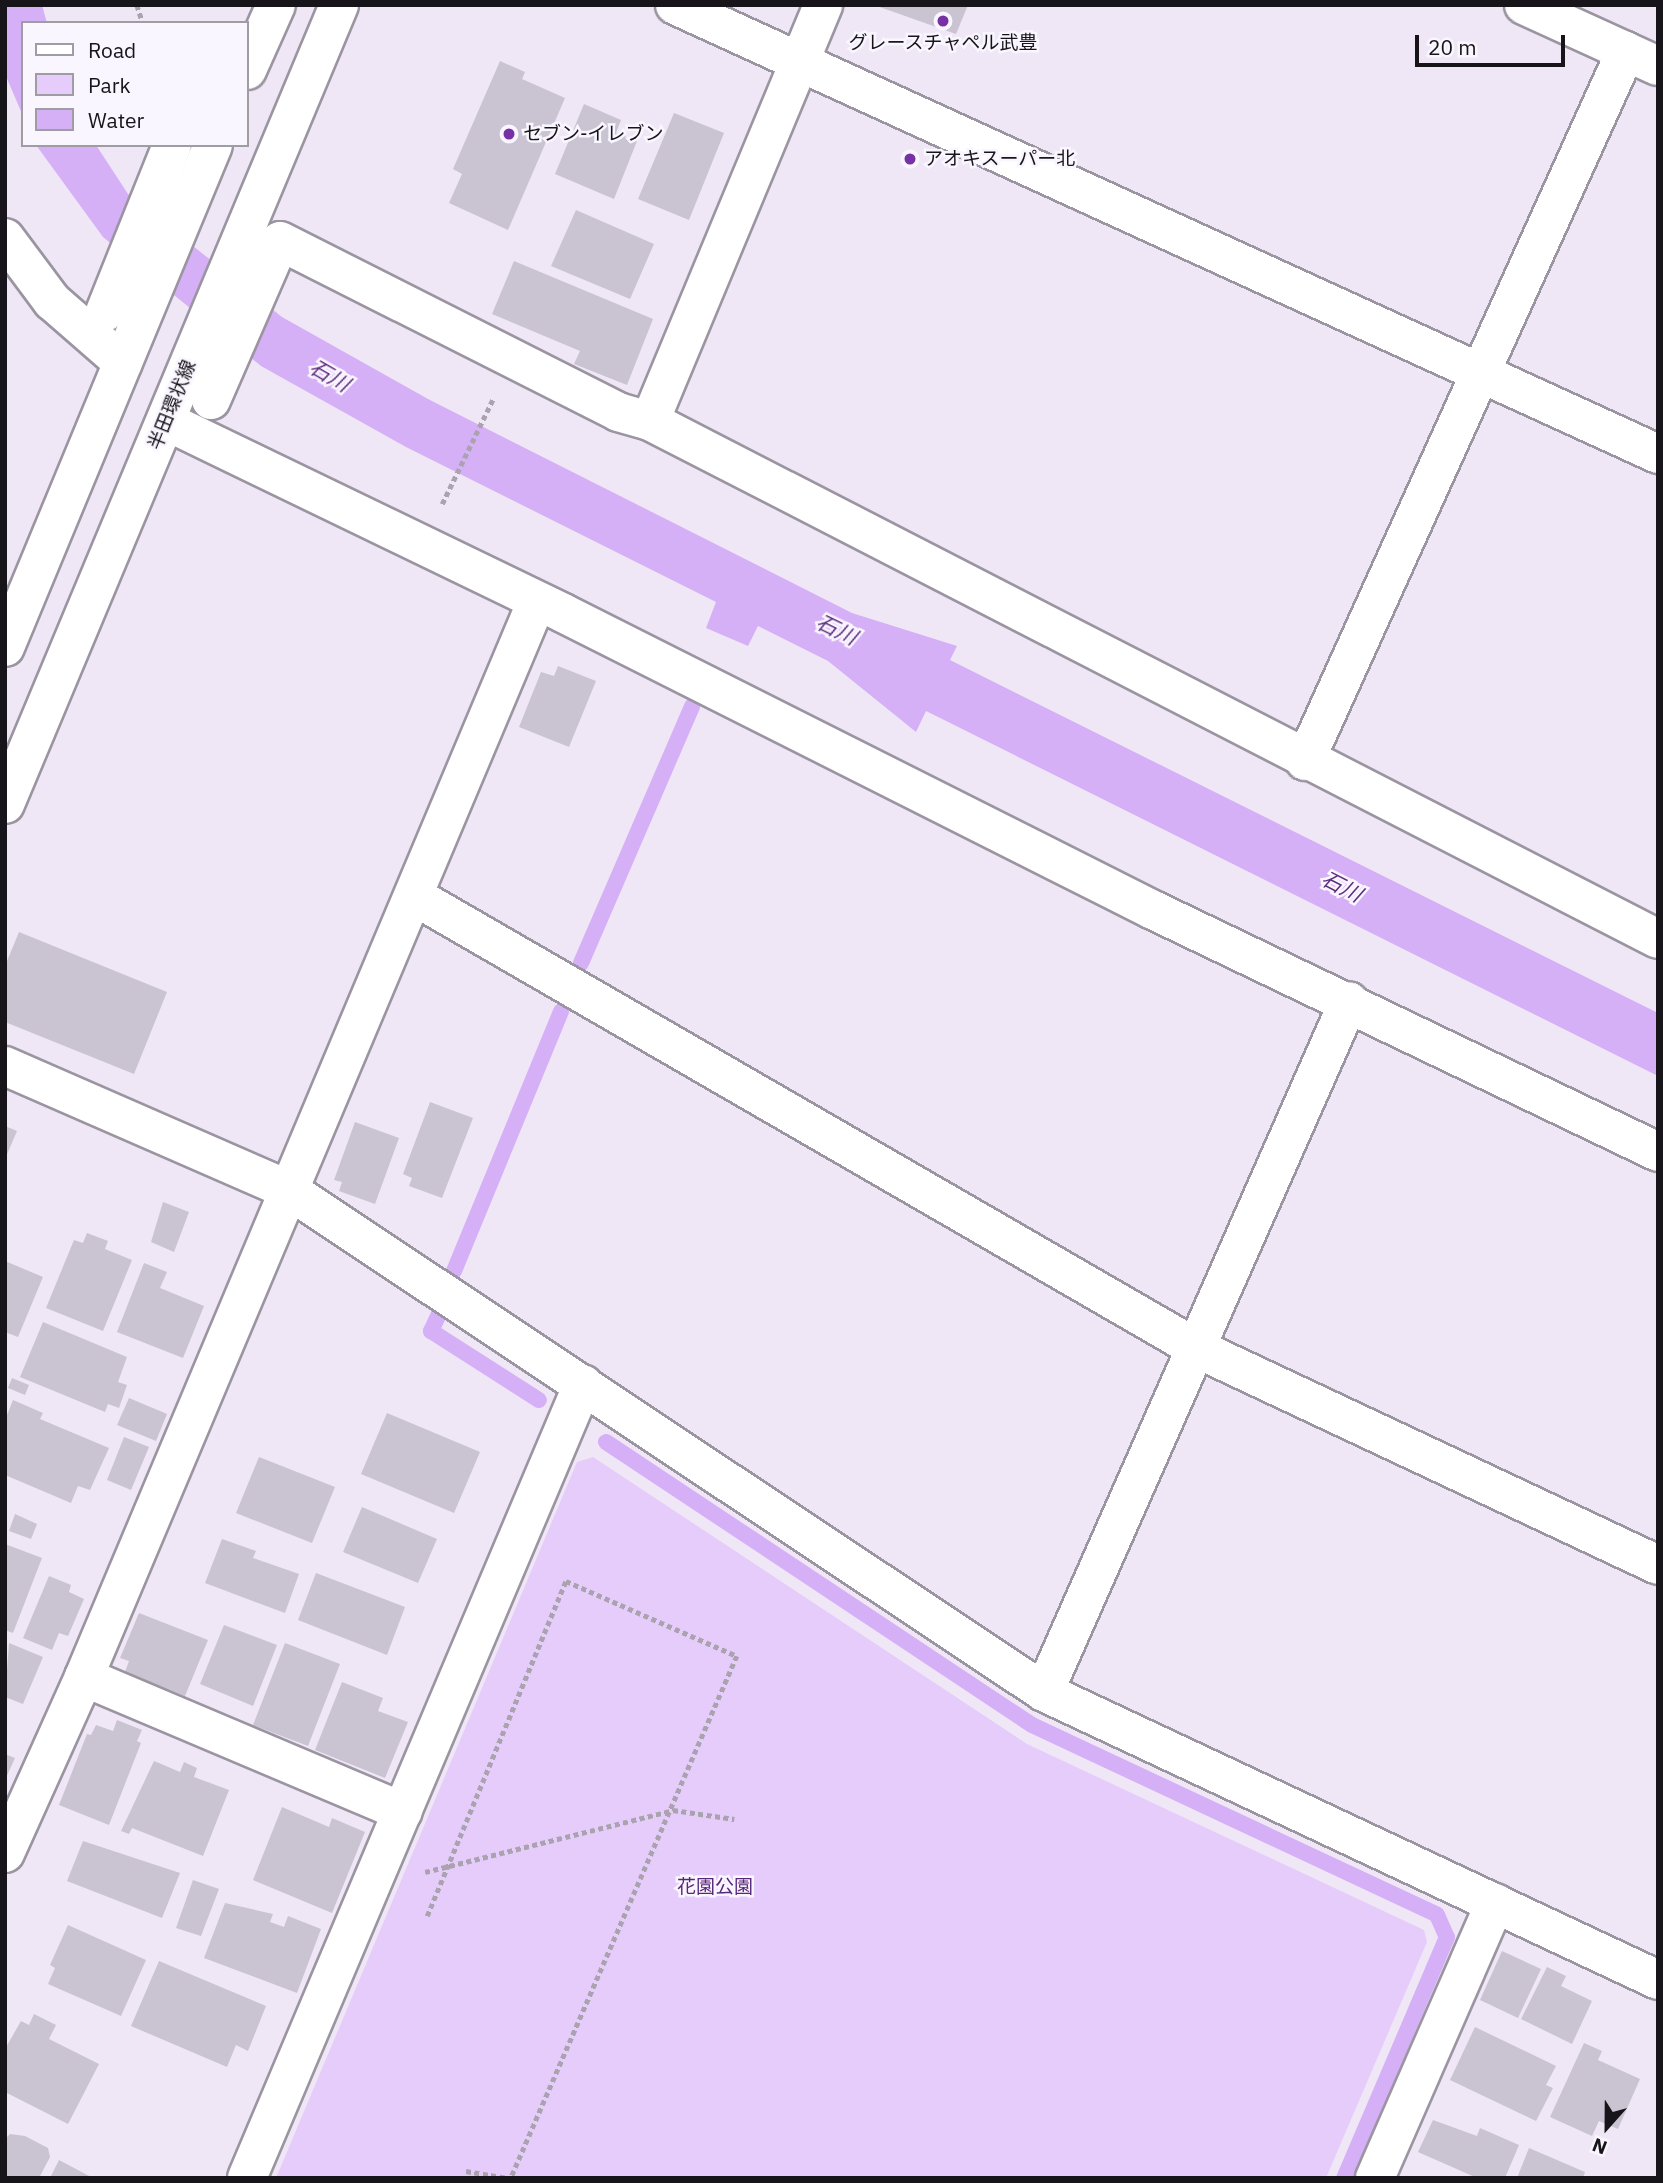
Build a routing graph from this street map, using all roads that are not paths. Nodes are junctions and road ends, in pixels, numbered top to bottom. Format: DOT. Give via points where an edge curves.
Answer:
graph roads {
  1 [pos="276,5"];
  2 [pos="339,5"];
  3 [pos="675,5"];
  4 [pos="823,5"];
  5 [pos="1524,5"];
  6 [pos="1642,59"];
  7 [pos="799,62"];
  8 [pos="248,68"];
  9 [pos="171,147"];
  10 [pos="212,147"];
  11 [pos="5,238"];
  12 [pos="105,313"];
  13 [pos="128,352"];
  14 [pos="1479,372"];
  15 [pos="196,392"];
  16 [pos="166,421"];
  17 [pos="650,421"];
  18 [pos="1658,454"];
  19 [pos="537,601"];
  20 [pos="5,647"];
  21 [pos="1305,761"];
  22 [pos="5,804"];
  23 [pos="414,896"];
  24 [pos="1658,939"];
  25 [pos="1349,1001"];
  26 [pos="5,1066"];
  27 [pos="1658,1152"];
  28 [pos="287,1189"];
  29 [pos="1196,1349"];
  30 [pos="583,1384"];
  31 [pos="1658,1565"];
  32 [pos="84,1677"];
  33 [pos="1044,1692"];
  34 [pos="403,1812"];
  35 [pos="5,1853"];
  36 [pos="1495,1903"];
  37 [pos="1658,1980"];
  38 [pos="247,2178"];
  39 [pos="1375,2178"];
  1 -- 8 [label="street"];
  2 -- 15 [label="street, 半田環状線" via="244,227"];
  3 -- 7 [label="street"];
  4 -- 7 [label="street"];
  5 -- 6 [label="street"];
  6 -- 14 [label="street"];
  7 -- 14 [label="street"];
  7 -- 17 [label="street"];
  9 -- 12 [label="street"];
  10 -- 13 [label="street"];
  11 -- 13 [label="street" via="52,301"];
  13 -- 20 [label="street"];
  14 -- 18 [label="street"];
  14 -- 21 [label="street"];
  15 -- 16 [label="street, 半田環状線"];
  15 -- 17 [label="street" via="280,241 618,412"];
  16 -- 19 [label="street"];
  16 -- 22 [label="street, 半田環状線"];
  17 -- 21 [label="street"];
  19 -- 23 [label="street"];
  19 -- 25 [label="street" via="1153,910"];
  21 -- 24 [label="street"];
  23 -- 28 [label="street"];
  23 -- 29 [label="street"];
  25 -- 27 [label="street"];
  25 -- 29 [label="street"];
  26 -- 28 [label="street"];
  28 -- 30 [label="street"];
  28 -- 32 [label="street"];
  29 -- 31 [label="street"];
  29 -- 33 [label="street"];
  30 -- 33 [label="street"];
  30 -- 34 [label="street"];
  32 -- 34 [label="street"];
  32 -- 35 [label="street"];
  33 -- 36 [label="street"];
  34 -- 38 [label="street"];
  36 -- 37 [label="street"];
  36 -- 39 [label="street"];
}
